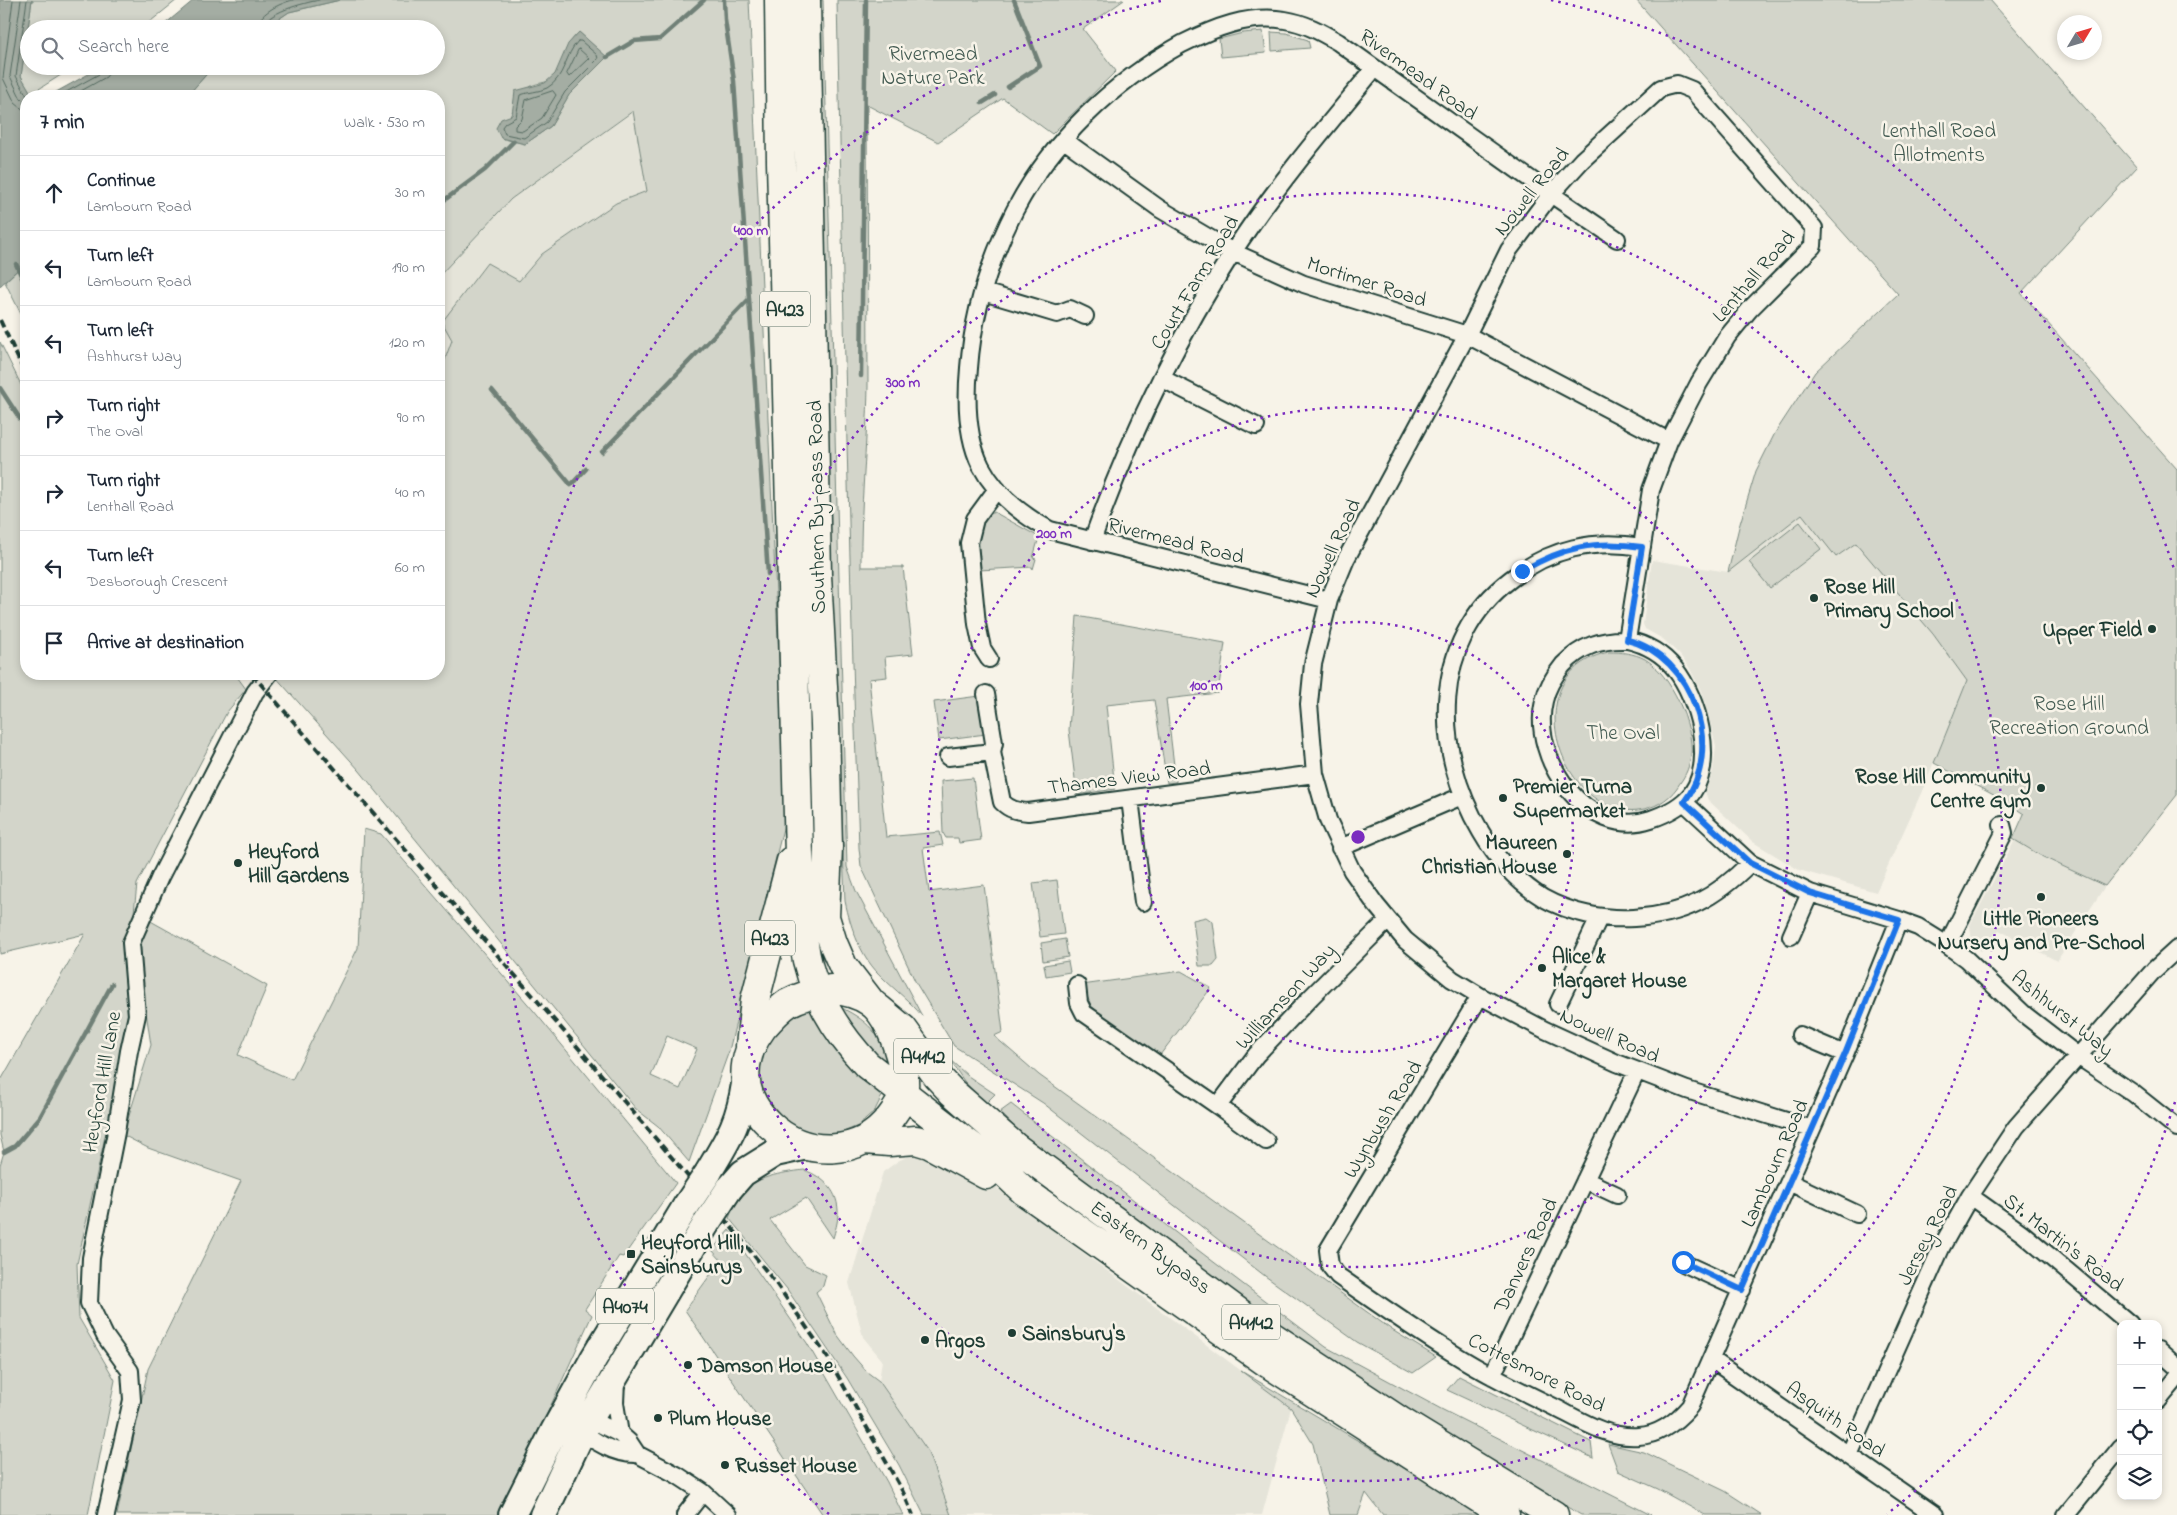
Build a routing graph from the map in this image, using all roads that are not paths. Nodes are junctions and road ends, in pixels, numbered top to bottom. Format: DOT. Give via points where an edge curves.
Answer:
graph roads {
  1 [pos="779,0"];
  2 [pos="806,0"];
  3 [pos="1374,69"];
  4 [pos="1661,88"];
  5 [pos="1064,140"];
  6 [pos="1551,194"];
  7 [pos="1617,239"];
  8 [pos="1233,252"];
  9 [pos="983,292"];
  10 [pos="1085,316"];
  11 [pos="1467,334"];
  12 [pos="1161,378"];
  13 [pos="1256,426"];
  14 [pos="1669,441"];
  15 [pos="997,489"];
  16 [pos="1092,541"];
  17 [pos="1642,547"];
  18 [pos="1328,600"];
  19 [pos="1627,640"];
  20 [pos="989,659"];
  21 [pos="264,680"];
  22 [pos="986,694"];
  23 [pos="992,752"];
  24 [pos="948,757"];
  25 [pos="1315,774"];
  26 [pos="1462,796"];
  27 [pos="1130,799"];
  28 [pos="1684,802"];
  29 [pos="2002,824"];
  30 [pos="799,830"];
  31 [pos="828,847"];
  32 [pos="1340,848"];
  33 [pos="1750,863"];
  34 [pos="1810,893"];
  35 [pos="1143,902"];
  36 [pos="1599,918"];
  37 [pos="1388,920"];
  38 [pos="1899,920"];
  39 [pos="1791,936"];
  40 [pos="1947,945"];
  41 [pos="2177,949"];
  42 [pos="1077,984"];
  43 [pos="818,992"];
  44 [pos="1480,996"];
  45 [pos="1558,1004"];
  46 [pos="874,1005"];
  47 [pos="1800,1035"];
  48 [pos="750,1048"];
  49 [pos="1845,1054"];
  50 [pos="2078,1056"];
  51 [pos="1637,1071"];
  52 [pos="745,1084"];
  53 [pos="904,1094"];
  54 [pos="967,1103"];
  55 [pos="1218,1106"];
  56 [pos="2177,1128"];
  57 [pos="1812,1129"];
  58 [pos="865,1140"];
  59 [pos="1266,1141"];
  60 [pos="807,1146"];
  61 [pos="1585,1180"];
  62 [pos="1789,1182"];
  63 [pos="1024,1191"];
  64 [pos="1617,1195"];
  65 [pos="1970,1196"];
  66 [pos="1857,1214"];
  67 [pos="1683,1262"];
  68 [pos="1330,1266"];
  69 [pos="1742,1290"];
  70 [pos="2125,1320"];
  71 [pos="2162,1354"];
  72 [pos="1712,1358"];
  73 [pos="2177,1367"];
  74 [pos="616,1374"];
  75 [pos="1492,1376"];
  76 [pos="2177,1378"];
  77 [pos="2162,1396"];
  78 [pos="578,1421"];
  79 [pos="620,1434"];
  80 [pos="2117,1452"];
  81 [pos="637,1454"];
  82 [pos="1849,1454"];
  83 [pos="703,1492"];
  84 [pos="106,1515"];
  85 [pos="512,1515"];
  86 [pos="526,1515"];
  87 [pos="543,1515"];
  88 [pos="685,1515"];
  89 [pos="728,1515"];
  90 [pos="1505,1515"];
  91 [pos="1554,1515"];
  92 [pos="1935,1515"];
  93 [pos="2066,1515"];
  1 -- 30 [label="highway, Southern By-pass Road / A423"];
  2 -- 31 [label="highway, Southern By-pass Road / A423" via="817,575"];
  3 -- 5 [label="street, Rivermead Road" via="1338,42 1303,24 1273,19 1245,20 1203,33 1134,74 1106,96"];
  3 -- 6 [label="street, Rivermead Road"];
  3 -- 8 [label="street, Court Farm Road" via="1298,161"];
  4 -- 6 [label="street, Nowell Road" via="1582,160"];
  4 -- 14 [label="street, Lenthall Road" via="1677,84 1692,90 1814,228 1813,246 1750,309 1727,337"];
  5 -- 8 [label="street, Mortimer Road" via="1160,209"];
  5 -- 9 [label="street, Rivermead Road" via="1048,158 1016,208 994,254"];
  6 -- 7 [label="street, Rivermead Road"];
  6 -- 11 [label="street, Nowell Road" via="1509,250"];
  8 -- 11 [label="street, Mortimer Road" via="1304,284"];
  8 -- 12 [label="street, Court Farm Road"];
  9 -- 10 [label="street" via="1057,314 1070,308"];
  9 -- 15 [label="street, Rivermead Road" via="970,351 967,384 969,429 979,461"];
  11 -- 14 [label="street, Mortimer Road"];
  11 -- 18 [label="street, Nowell Road" via="1346,559"];
  12 -- 13 [label="street"];
  12 -- 16 [label="street, Court Farm Road" via="1123,459"];
  14 -- 17 [label="street, Lenthall Road" via="1651,490"];
  15 -- 16 [label="street, Rivermead Road" via="1036,523"];
  15 -- 20 [label="street" via="975,519 969,543 977,624 982,648"];
  16 -- 18 [label="street, Rivermead Road"];
  17 -- 19 [label="street, Lenthall Road"];
  17 -- 26 [label="street" via="1593,544 1562,551 1504,584 1472,620 1451,670 1447,703 1450,758"];
  18 -- 25 [label="street, Nowell Road" via="1316,645 1310,686"];
  19 -- 28 [label="street" via="1655,651 1670,664 1686,688 1696,712 1702,754 1699,776"];
  19 -- 28 [label="street" via="1604,641 1581,649 1554,676 1542,713 1549,755 1574,797 1594,814 1607,820 1636,823 1663,814"];
  21 -- 84 [label="street, Heyford Hill Lane" via="255,692 160,877 131,943 137,1016 91,1258 89,1303 104,1336 130,1371 132,1400"];
  22 -- 23 [label="street, Thames View Road" via="994,743"];
  23 -- 24 [label="street"];
  23 -- 27 [label="street, Thames View Road" via="1002,802 1017,811"];
  25 -- 27 [label="street, Thames View Road"];
  25 -- 32 [label="street, Nowell Road"];
  26 -- 32 [label="street"];
  26 -- 36 [label="street" via="1494,853 1518,879 1543,898"];
  27 -- 35 [label="street"];
  28 -- 33 [label="street, Ashhurst Way"];
  29 -- 40 [label="street" via="2004,833"];
  30 -- 43 [label="highway, Southern By-pass Road / A423" via="804,945"];
  30 -- 48 [label="highway, Southern By-pass Road / A423" via="754,1000"];
  31 -- 46 [label="highway, Southern By-pass Road / A423" via="825,917 843,966"];
  31 -- 54 [label="highway" via="842,920 855,950 870,974 914,1019"];
  32 -- 37 [label="street, Nowell Road" via="1352,871"];
  33 -- 34 [label="street, Ashhurst Way"];
  33 -- 36 [label="street" via="1706,900 1660,916"];
  34 -- 38 [label="street, Ashhurst Way"];
  34 -- 39 [label="street"];
  36 -- 45 [label="street"];
  37 -- 44 [label="street, Nowell Road" via="1430,962"];
  37 -- 55 [label="street, Williamson Way" via="1256,1055"];
  38 -- 40 [label="street, Ashhurst Way" via="1918,927"];
  38 -- 49 [label="street, Lambourn Road"];
  40 -- 50 [label="street, Ashhurst Way" via="2025,1015"];
  41 -- 50 [label="street, Jersey Road" via="2154,970"];
  42 -- 55 [label="street" via="1079,1003 1084,1013"];
  43 -- 46 [label="highway" via="831,989 851,992"];
  43 -- 48 [label="highway" via="786,1004 769,1020"];
  43 -- 53 [label="highway, A423" via="850,1046"];
  44 -- 51 [label="street, Nowell Road" via="1570,1042"];
  44 -- 68 [label="street, Wynbush Road" via="1328,1250"];
  46 -- 53 [label="highway" via="891,1029 900,1056"];
  46 -- 54 [label="highway, Eastern Bypass / A4142" via="903,1029 937,1076"];
  47 -- 49 [label="street"];
  48 -- 52 [label="highway, Southern By-pass Road"];
  49 -- 57 [label="street, Lambourn Road"];
  50 -- 56 [label="street, Ashhurst Way"];
  50 -- 65 [label="street, Jersey Road" via="2016,1127"];
  51 -- 57 [label="street, Nowell Road"];
  51 -- 61 [label="street, Danvers Road"];
  52 -- 60 [label="highway" via="766,1121 790,1140"];
  52 -- 78 [label="main road, A4074, bridge" via="742,1109 736,1124 616,1321"];
  53 -- 58 [label="highway" via="887,1121"];
  53 -- 63 [label="highway, Eastern Bypass / A4142" via="1002,1170"];
  54 -- 91 [label="highway, Eastern Bypass / A4142" via="1015,1147 1264,1331"];
  55 -- 59 [label="street"];
  57 -- 62 [label="street, Lambourn Road"];
  58 -- 60 [label="highway" via="845,1148"];
  58 -- 63 [label="highway, Eastern Bypass / A4142" via="916,1140 929,1144 994,1179"];
  60 -- 74 [label="main road, A4074, bridge" via="775,1152 743,1173 729,1189"];
  61 -- 64 [label="street"];
  61 -- 75 [label="street, Danvers Road"];
  62 -- 66 [label="street"];
  62 -- 69 [label="street, Lambourn Road"];
  63 -- 90 [label="highway, Eastern Bypass / A4142" via="1269,1364"];
  65 -- 70 [label="street, St. Martin's Road" via="2022,1233"];
  65 -- 82 [label="street, Jersey Road" via="1942,1246"];
  67 -- 69 [label="street"];
  68 -- 75 [label="street, Cottesmore Road" via="1338,1276 1451,1353"];
  69 -- 72 [label="street, Lambourn Road"];
  71 -- 73 [label="street"];
  72 -- 75 [label="street, Cottesmore Road" via="1690,1406 1677,1421 1659,1431 1640,1436 1618,1435 1592,1426"];
  72 -- 82 [label="street, Asquith Road"];
  74 -- 78 [label="main road, A4074"];
  74 -- 79 [label="street" via="615,1403"];
  76 -- 77 [label="street"];
  78 -- 79 [label="street"];
  78 -- 81 [label="street" via="617,1452"];
  78 -- 85 [label="main road, A4074"];
  78 -- 86 [label="street" via="568,1431"];
  78 -- 87 [label="main road, A4074"];
  79 -- 81 [label="street"];
  80 -- 93 [label="street"];
  81 -- 83 [label="street"];
  82 -- 92 [label="street, Asquith Road"];
  83 -- 88 [label="street"];
  83 -- 89 [label="street"];
}
